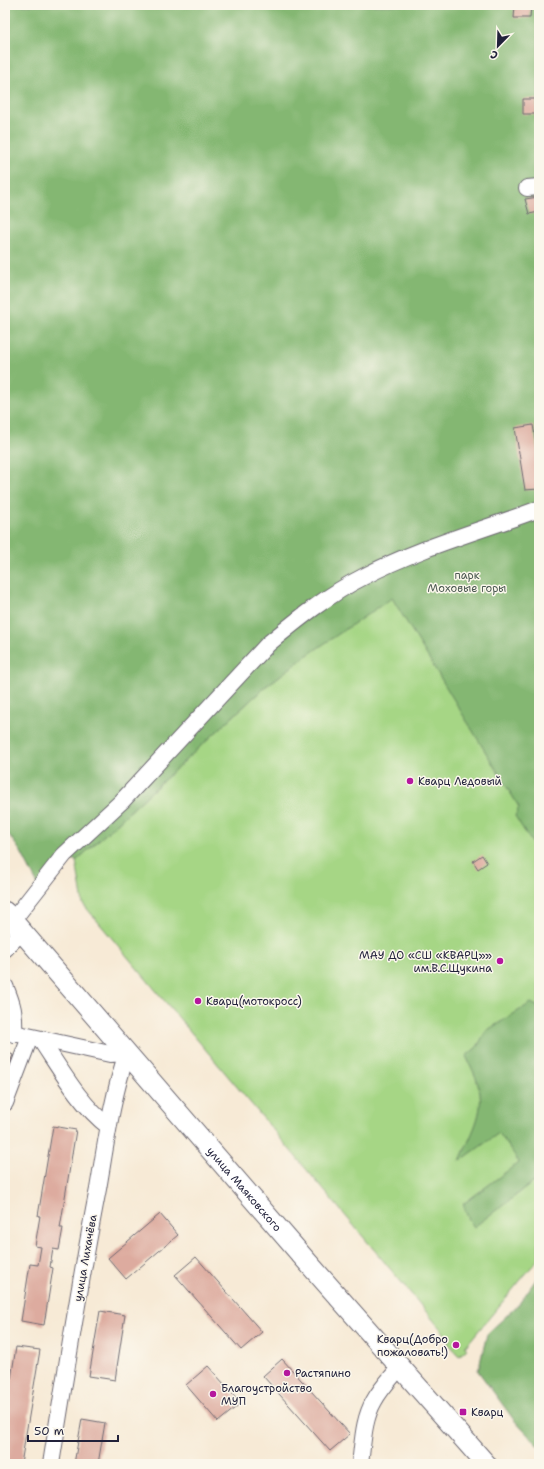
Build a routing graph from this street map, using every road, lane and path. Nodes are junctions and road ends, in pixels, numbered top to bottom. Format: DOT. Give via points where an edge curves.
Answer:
graph roads {
  1 [pos="539,509"];
  2 [pos="13,921"];
  3 [pos="5,949"];
  4 [pos="5,986"];
  5 [pos="9,1033"];
  6 [pos="35,1038"];
  7 [pos="127,1053"];
  8 [pos="5,1103"];
  9 [pos="108,1126"];
  10 [pos="400,1367"];
  11 [pos="51,1464"];
  12 [pos="360,1464"];
  13 [pos="486,1464"];
  1 -- 2 [label="street" via="456,537 388,564 356,581 294,622 268,644 122,801 64,855"];
  2 -- 3 [label="street"];
  2 -- 7 [label="main road, улица Маяковского"];
  4 -- 5 [label="street" via="15,1016"];
  5 -- 6 [label="street"];
  6 -- 7 [label="street" via="110,1054"];
  6 -- 8 [label="street"];
  6 -- 9 [label="street" via="98,1118"];
  7 -- 9 [label="street, улица Лихачёва"];
  7 -- 10 [label="main road, улица Маяковского"];
  9 -- 11 [label="street, улица Лихачёва"];
  10 -- 12 [label="street" via="383,1387 370,1410"];
  10 -- 13 [label="main road, улица Маяковского"];
}
